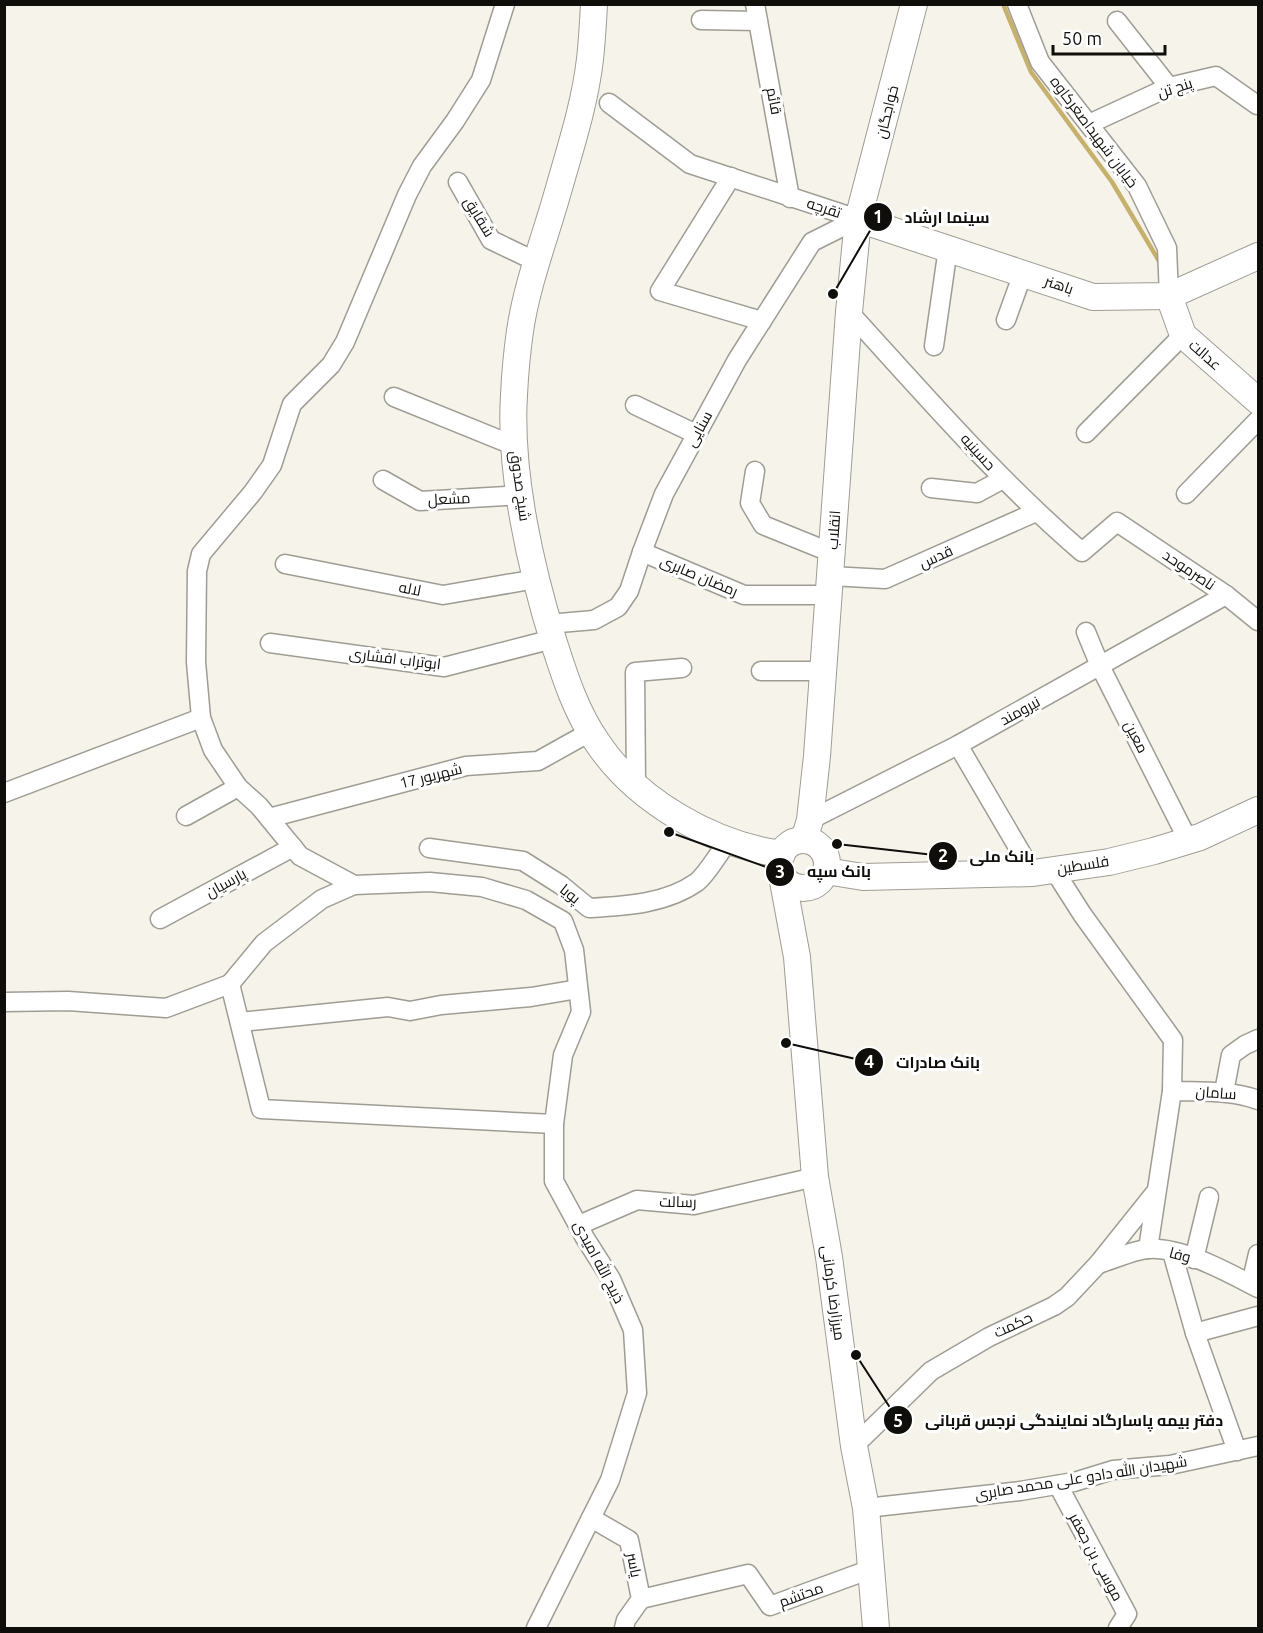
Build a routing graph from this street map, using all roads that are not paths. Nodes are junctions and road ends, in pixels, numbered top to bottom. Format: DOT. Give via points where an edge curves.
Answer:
graph roads {
  1 [pos="506,4"];
  2 [pos="594,4"];
  3 [pos="914,4"];
  4 [pos="1017,4"];
  5 [pos="760,12"];
  6 [pos="701,20"];
  7 [pos="1117,21"];
  8 [pos="1169,87"];
  9 [pos="609,103"];
  10 [pos="1257,105"];
  11 [pos="1089,124"];
  12 [pos="731,177"];
  13 [pos="458,182"];
  14 [pos="790,198"];
  15 [pos="858,219"];
  16 [pos="948,248"];
  17 [pos="1258,256"];
  18 [pos="537,262"];
  19 [pos="1023,273"];
  20 [pos="1169,296"];
  21 [pos="849,312"];
  22 [pos="1006,320"];
  23 [pos="762,321"];
  24 [pos="1183,335"];
  25 [pos="934,346"];
  26 [pos="394,397"];
  27 [pos="1258,401"];
  28 [pos="635,405"];
  29 [pos="1258,420"];
  30 [pos="1086,433"];
  31 [pos="696,434"];
  32 [pos="515,446"];
  33 [pos="755,471"];
  34 [pos="1003,479"];
  35 [pos="383,480"];
  36 [pos="931,488"];
  37 [pos="1186,494"];
  38 [pos="521,495"];
  39 [pos="1036,512"];
  40 [pos="1117,522"];
  41 [pos="642,552"];
  42 [pos="285,564"];
  43 [pos="831,575"];
  44 [pos="536,579"];
  45 [pos="1226,595"];
  46 [pos="1258,621"];
  47 [pos="550,632"];
  48 [pos="1086,632"];
  49 [pos="270,643"];
  50 [pos="1100,666"];
  51 [pos="682,668"];
  52 [pos="760,671"];
  53 [pos="823,671"];
  54 [pos="201,718"];
  55 [pos="590,732"];
  56 [pos="958,745"];
  57 [pos="636,785"];
  58 [pos="238,787"];
  59 [pos="4,792"];
  60 [pos="1258,810"];
  61 [pos="186,816"];
  62 [pos="269,818"];
  63 [pos="807,830"];
  64 [pos="1188,840"];
  65 [pos="729,841"];
  66 [pos="293,847"];
  67 [pos="429,848"];
  68 [pos="782,865"];
  69 [pos="1043,871"];
  70 [pos="818,879"];
  71 [pos="354,885"];
  72 [pos="160,919"];
  73 [pos="796,957"];
  74 [pos="230,984"];
  75 [pos="578,989"];
  76 [pos="4,1002"];
  77 [pos="240,1022"];
  78 [pos="1258,1039"];
  79 [pos="1173,1091"];
  80 [pos="1224,1092"];
  81 [pos="1258,1100"];
  82 [pos="554,1124"];
  83 [pos="815,1177"];
  84 [pos="1157,1190"];
  85 [pos="1209,1197"];
  86 [pos="579,1225"];
  87 [pos="1148,1249"];
  88 [pos="1172,1252"];
  89 [pos="1258,1254"];
  90 [pos="1194,1259"];
  91 [pos="1098,1264"];
  92 [pos="1255,1286"];
  93 [pos="1258,1316"];
  94 [pos="1196,1333"];
  95 [pos="854,1446"];
  96 [pos="1258,1446"];
  97 [pos="1237,1451"];
  98 [pos="1058,1485"];
  99 [pos="866,1508"];
  100 [pos="591,1518"];
  101 [pos="871,1569"];
  102 [pos="640,1599"];
  103 [pos="536,1629"];
  104 [pos="624,1629"];
  105 [pos="876,1629"];
  106 [pos="1118,1629"];
  1 -- 54 [label="street" via="481,80 406,195 345,342 332,365 292,404 272,465 201,554 197,571 196,662"];
  2 -- 18 [label="main road, شیخ صدوق" via="590,60 575,132"];
  3 -- 15 [label="main road, خواجگان"];
  4 -- 11 [label="street, خیابان شهیداصغرکاوه" via="1040,62"];
  5 -- 6 [label="street"];
  5 -- 14 [label="street, قائم"];
  7 -- 8 [label="street"];
  8 -- 10 [label="street, پنج تن" via="1216,76"];
  8 -- 11 [label="street, پنج تن"];
  9 -- 12 [label="street" via="690,164"];
  11 -- 20 [label="street, خیابان شهیداصغرکاوه" via="1137,186 1167,248"];
  12 -- 14 [label="street"];
  12 -- 23 [label="street" via="660,291"];
  13 -- 18 [label="street, شقایق" via="491,240"];
  14 -- 15 [label="street, تقرچه"];
  15 -- 16 [label="main road, باهنر"];
  15 -- 21 [label="main road, انقلاب"];
  15 -- 23 [label="street, سنایی" via="812,242"];
  16 -- 19 [label="main road, باهنر"];
  16 -- 25 [label="street"];
  17 -- 20 [label="main road, باهنر"];
  18 -- 32 [label="main road, شیخ صدوق" via="516,367"];
  19 -- 20 [label="main road, باهنر" via="1093,297"];
  19 -- 22 [label="street"];
  20 -- 24 [label="main road, عدالت"];
  21 -- 34 [label="street, حسینیه"];
  21 -- 43 [label="main road, انقلاب"];
  23 -- 31 [label="street, سنایی"];
  24 -- 27 [label="main road, عدالت"];
  24 -- 30 [label="street"];
  26 -- 32 [label="street"];
  28 -- 31 [label="street"];
  29 -- 37 [label="street"];
  31 -- 41 [label="street, سنایی" via="664,494"];
  32 -- 38 [label="main road, شیخ صدوق"];
  33 -- 43 [label="street" via="750,503 763,525"];
  34 -- 36 [label="street" via="977,493"];
  34 -- 39 [label="street, حسینیه"];
  35 -- 38 [label="street, مشعل" via="420,501"];
  38 -- 44 [label="main road, شیخ صدوق"];
  39 -- 40 [label="street, حسینیه" via="1082,552"];
  39 -- 43 [label="street, قدس" via="885,579"];
  40 -- 45 [label="street, ناصرموحد"];
  41 -- 43 [label="street, رمضان صابری" via="744,595"];
  41 -- 47 [label="street, سنایی" via="629,591 618,607 594,620"];
  42 -- 44 [label="street, لاله" via="442,595"];
  43 -- 53 [label="main road, انقلاب"];
  44 -- 47 [label="main road, شیخ صدوق"];
  45 -- 46 [label="street, ناصرموحد"];
  45 -- 50 [label="street, نیرومند"];
  47 -- 49 [label="street, ابوتراب افشاری" via="444,667"];
  47 -- 55 [label="main road, شیخ صدوق" via="565,678"];
  48 -- 50 [label="street, معین"];
  50 -- 56 [label="street, نیرومند"];
  50 -- 64 [label="street, معین"];
  51 -- 57 [label="street" via="635,672"];
  52 -- 53 [label="street"];
  53 -- 63 [label="main road, انقلاب"];
  54 -- 58 [label="street" via="213,750"];
  54 -- 59 [label="street"];
  55 -- 57 [label="main road, شیخ صدوق"];
  55 -- 62 [label="street, 17 شهریور" via="538,761 465,766"];
  56 -- 63 [label="street, نیرومند"];
  56 -- 69 [label="street, حکمت"];
  57 -- 65 [label="main road, شیخ صدوق" via="682,819"];
  58 -- 61 [label="street"];
  58 -- 62 [label="street"];
  60 -- 64 [label="main road, فلسطین"];
  62 -- 66 [label="street"];
  63 -- 68 [label="main road" via="791,844"];
  63 -- 70 [label="main road" via="826,857"];
  64 -- 69 [label="main road, فلسطین" via="1109,862"];
  65 -- 67 [label="street, پویا" via="698,881 670,897 589,908 523,861"];
  65 -- 68 [label="main road, شیخ صدوق" via="765,852"];
  66 -- 71 [label="street" via="300,856"];
  66 -- 72 [label="street, پارسیان"];
  68 -- 70 [label="main road, شیخ صدوق" via="794,886"];
  68 -- 73 [label="main road"];
  69 -- 70 [label="main road, فلسطین"];
  69 -- 79 [label="street, حکمت" via="1082,914 1173,1040"];
  70 -- 73 [label="main road"];
  71 -- 74 [label="street" via="322,899 264,943"];
  71 -- 75 [label="street, ذبیح الله امیدی" via="430,882 482,887 526,900 563,921 573,950"];
  73 -- 83 [label="main road, میرزارضا کرمانی"];
  74 -- 76 [label="street" via="165,1008 68,1000"];
  74 -- 77 [label="street"];
  75 -- 77 [label="street" via="410,1011 388,1007"];
  75 -- 82 [label="street, ذبیح الله امیدی" via="581,1012 563,1055"];
  77 -- 82 [label="street" via="261,1109"];
  78 -- 80 [label="street" via="1231,1055"];
  79 -- 80 [label="street, سامان"];
  79 -- 84 [label="street, حکمت"];
  80 -- 81 [label="street, سامان"];
  82 -- 86 [label="street, ذبیح الله امیدی" via="554,1181"];
  83 -- 86 [label="street, رسالت" via="694,1205 638,1200"];
  83 -- 95 [label="main road, میرزارضا کرمانی"];
  84 -- 87 [label="street, حکمت"];
  84 -- 91 [label="street, حکمت"];
  85 -- 90 [label="street"];
  86 -- 100 [label="street, ذبیح الله امیدی" via="611,1279 633,1330 637,1393 610,1480"];
  87 -- 88 [label="street, وفا"];
  87 -- 91 [label="street, وفا"];
  88 -- 90 [label="street, وفا"];
  88 -- 94 [label="street"];
  89 -- 92 [label="street"];
  90 -- 92 [label="street, وفا"];
  91 -- 95 [label="street, حکمت" via="1054,1306 931,1371"];
  93 -- 94 [label="street"];
  94 -- 97 [label="street"];
  95 -- 99 [label="main road, میرزارضا کرمانی"];
  96 -- 97 [label="street, شهیدان الله دادو علی محمد صابری"];
  97 -- 98 [label="street, شهیدان الله دادو علی محمد صابری" via="1170,1465 1113,1470"];
  98 -- 99 [label="street, شهیدان الله دادو علی محمد صابری"];
  98 -- 106 [label="street, موسی بن جعفر" via="1127,1614"];
  99 -- 101 [label="main road, میرزارضا کرمانی"];
  100 -- 102 [label="street, یاسر" via="629,1540"];
  100 -- 103 [label="street, ذبیح الله امیدی"];
  101 -- 102 [label="street, محتشم" via="770,1606 748,1574"];
  101 -- 105 [label="main road, میرزارضا کرمانی"];
  102 -- 104 [label="street, یاسر"];
}
